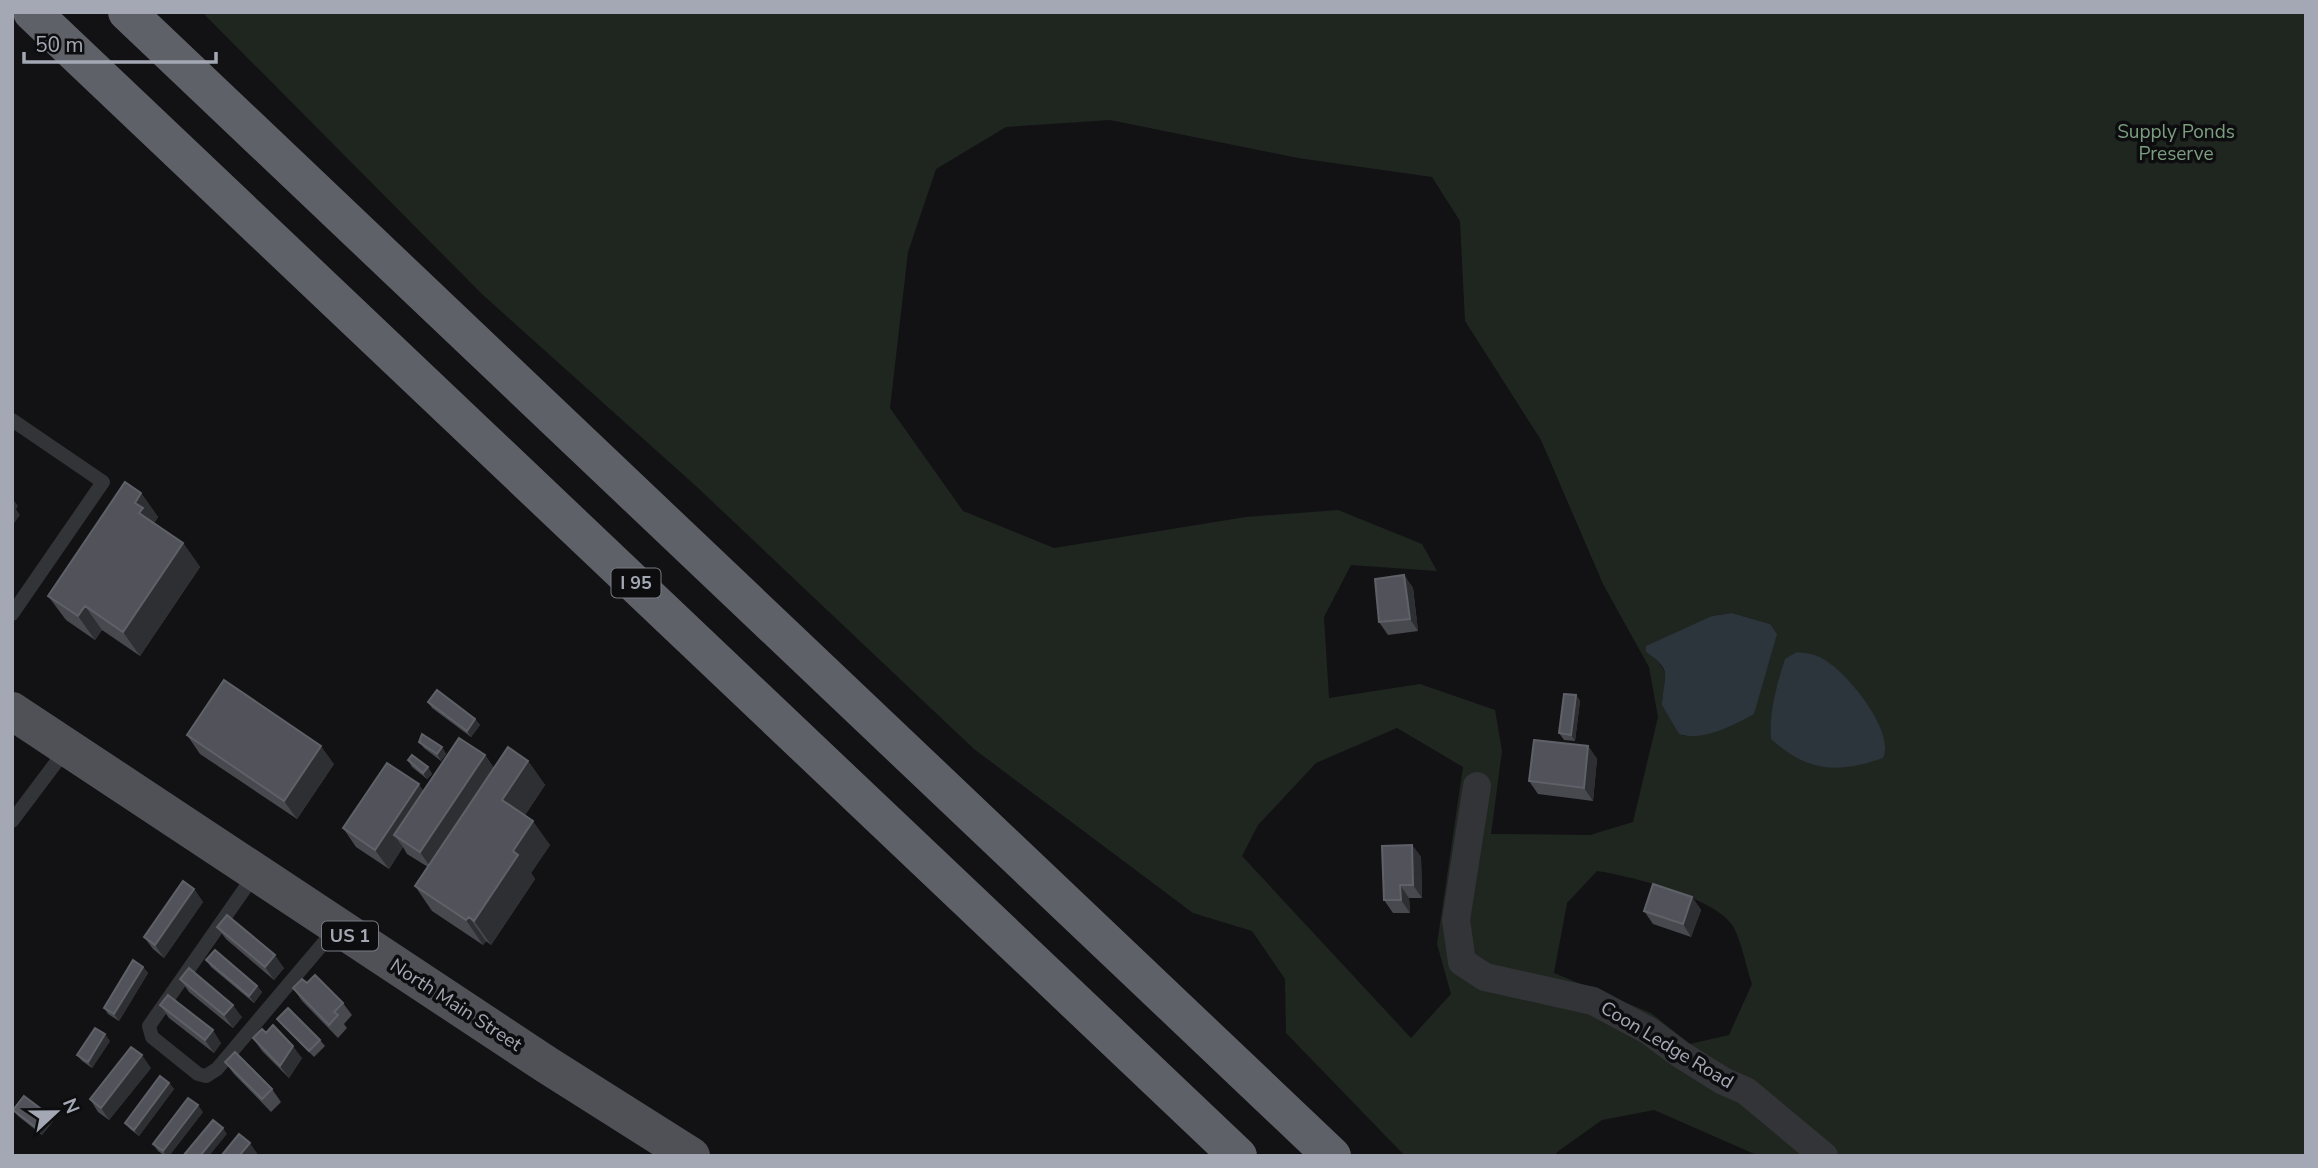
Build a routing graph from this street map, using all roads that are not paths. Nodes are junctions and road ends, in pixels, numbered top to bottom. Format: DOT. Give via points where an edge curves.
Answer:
graph roads {
  1 [pos="32,12"];
  2 [pos="127,12"];
  3 [pos="12,420"];
  4 [pos="12,614"];
  5 [pos="12,711"];
  6 [pos="68,746"];
  7 [pos="1477,786"];
  8 [pos="13,817"];
  9 [pos="256,873"];
  10 [pos="337,927"];
  11 [pos="691,1156"];
  12 [pos="1238,1156"];
  13 [pos="1332,1156"];
  14 [pos="1824,1156"];
  1 -- 12 [label="highway, I 95"];
  2 -- 13 [label="highway"];
  3 -- 4 [label="lane" via="103,482"];
  5 -- 6 [label="main road, North Main Street / US 1"];
  6 -- 8 [label="lane"];
  6 -- 9 [label="main road, North Main Street / US 1"];
  7 -- 14 [label="street, Coon Ledge Road" via="1456,920 1462,962 1485,977 1593,1001 1649,1031 1701,1068 1746,1091"];
  9 -- 10 [label="main road, North Main Street / US 1"];
  9 -- 10 [label="lane" via="149,1026 152,1037 198,1073 206,1076 217,1069"];
  10 -- 11 [label="main road, North Main Street / US 1"];
}
